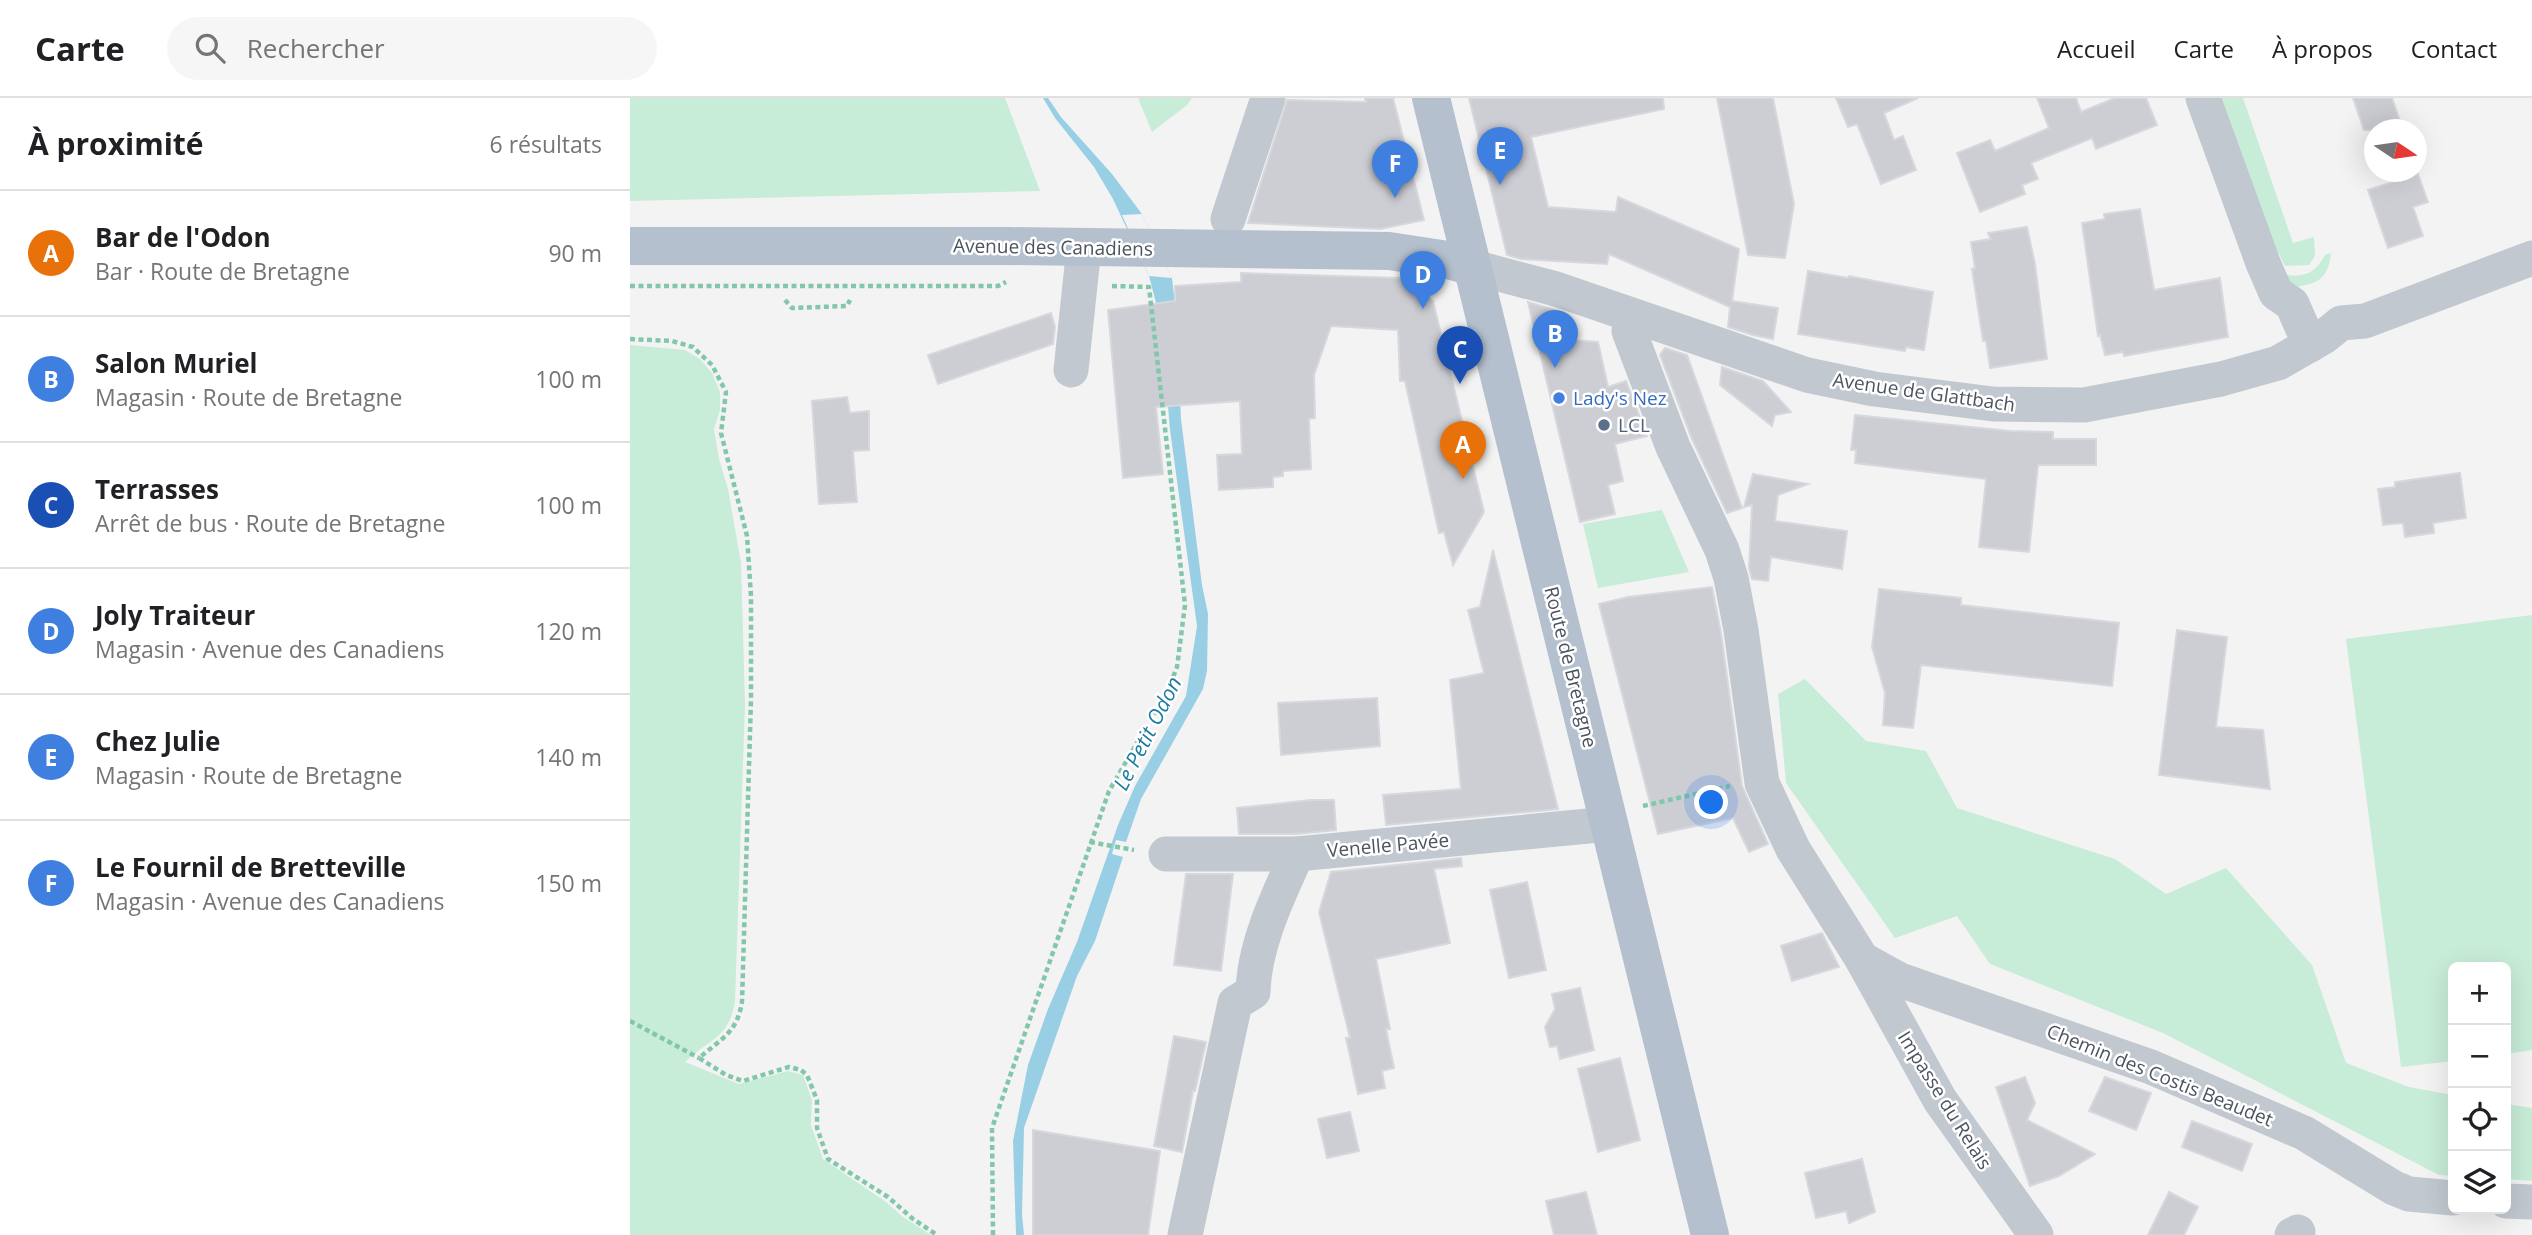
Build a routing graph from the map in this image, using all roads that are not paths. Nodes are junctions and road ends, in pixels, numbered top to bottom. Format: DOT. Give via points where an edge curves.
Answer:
graph roads {
  1 [pos="1268,98"];
  2 [pos="1431,98"];
  3 [pos="2203,98"];
  4 [pos="1228,219"];
  5 [pos="630,246"];
  6 [pos="1084,247"];
  7 [pos="2532,258"];
  8 [pos="1473,267"];
  9 [pos="1631,315"];
  10 [pos="2310,345"];
  11 [pos="1071,370"];
  12 [pos="1609,824"];
  13 [pos="1166,854"];
  14 [pos="1297,854"];
  15 [pos="1862,959"];
  16 [pos="2448,1198"];
  17 [pos="2511,1201"];
  18 [pos="2532,1202"];
  19 [pos="1185,1235"];
  20 [pos="1710,1235"];
  21 [pos="2036,1235"];
  1 -- 4 [label="street"];
  2 -- 8 [label="main road, Route de Bretagne"];
  3 -- 10 [label="street" via="2267,273 2276,293 2292,304"];
  5 -- 6 [label="main road, Avenue des Canadiens"];
  6 -- 8 [label="main road, Avenue des Canadiens" via="1389,251"];
  6 -- 11 [label="street"];
  7 -- 10 [label="street, Avenue de Glattbach" via="2365,321 2341,323"];
  8 -- 9 [label="street, Avenue de Glattbach"];
  8 -- 12 [label="main road, Route de Bretagne"];
  9 -- 10 [label="street, Avenue de Glattbach" via="1807,375 1874,389 1993,404 2084,405 2269,367"];
  9 -- 15 [label="street, Impasse du Relais" via="1629,331 1648,383 1722,550 1734,588 1762,779 1793,849"];
  12 -- 14 [label="street, Venelle Pavée"];
  12 -- 20 [label="main road, Route de Bretagne"];
  13 -- 14 [label="street, Venelle Pavée"];
  14 -- 19 [label="street" via="1265,936 1253,992 1235,1003"];
  15 -- 16 [label="street, Chemin des Costis Beaudet" via="1900,980 2054,1032 2304,1133 2394,1188"];
  15 -- 21 [label="street, Impasse du Relais" via="1940,1100"];
  17 -- 18 [label="street"];
}
